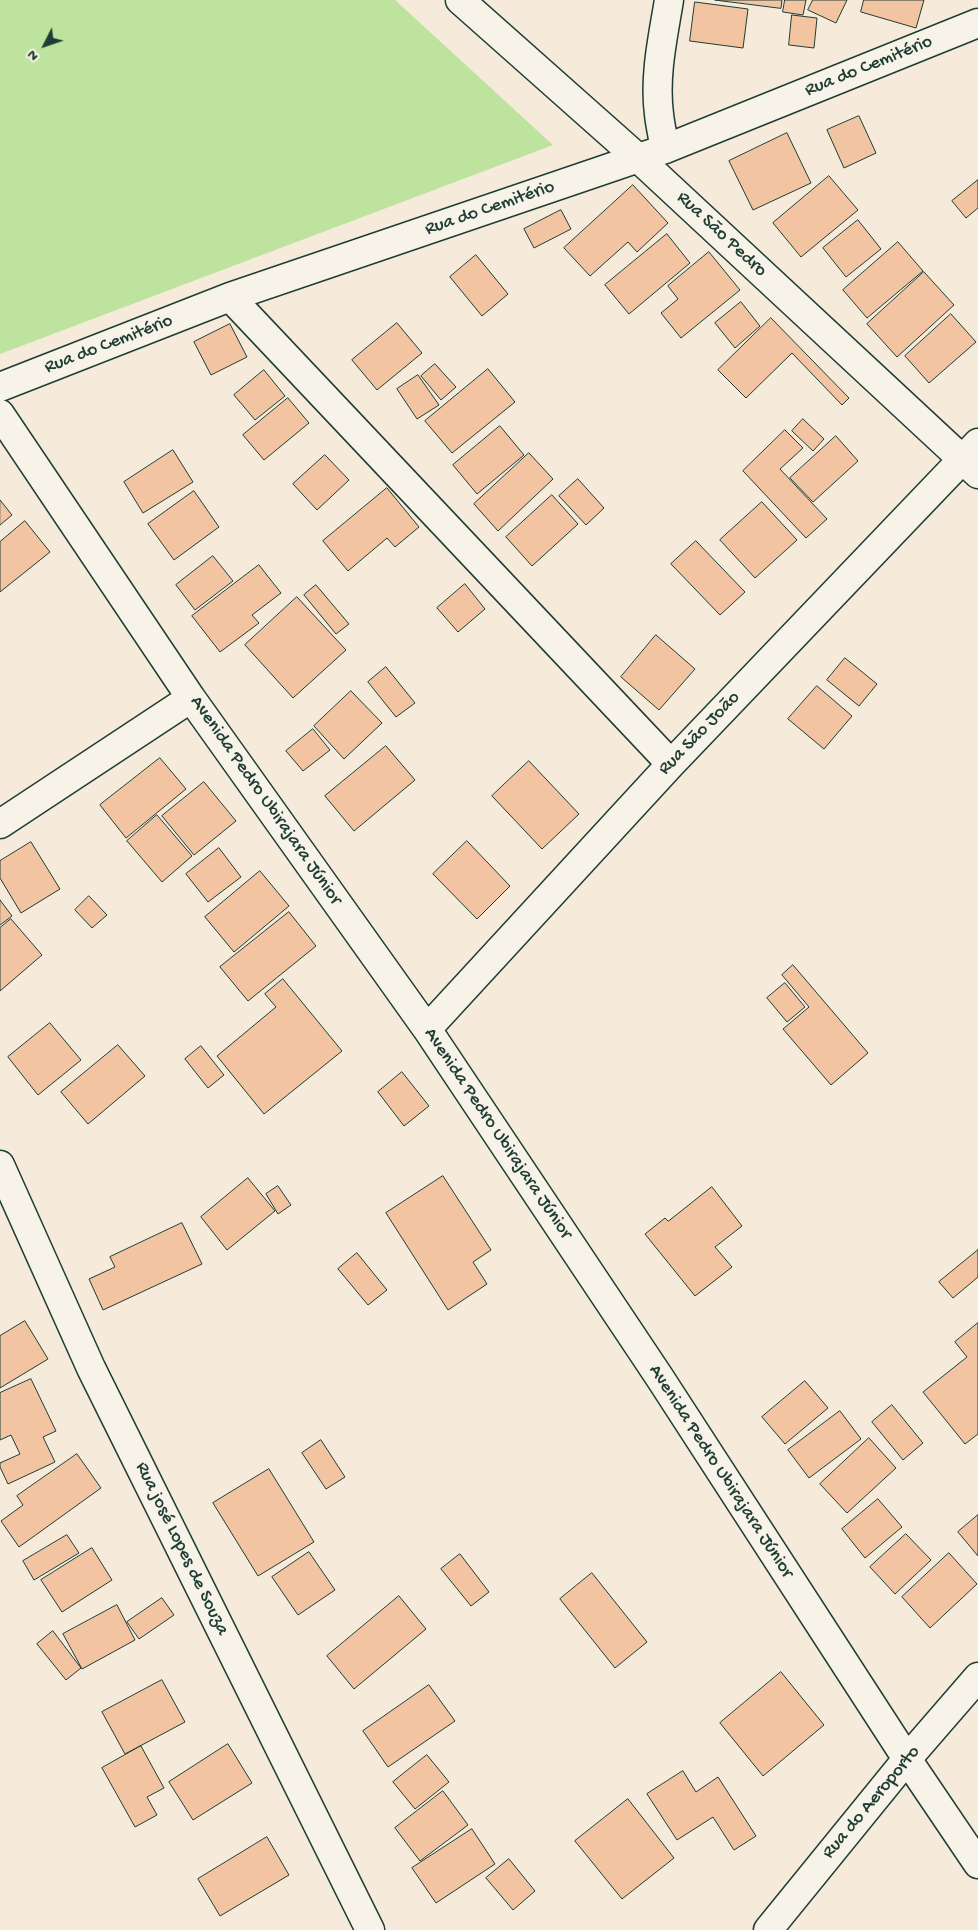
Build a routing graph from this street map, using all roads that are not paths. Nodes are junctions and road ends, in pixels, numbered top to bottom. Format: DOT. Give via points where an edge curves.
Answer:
graph roads {
  1 [pos="460,0"];
  2 [pos="669,0"];
  3 [pos="978,23"];
  4 [pos="665,149"];
  5 [pos="638,158"];
  6 [pos="230,297"];
  7 [pos="0,387"];
  8 [pos="0,414"];
  9 [pos="973,459"];
  10 [pos="191,698"];
  11 [pos="670,764"];
  12 [pos="0,824"];
  13 [pos="428,1029"];
  14 [pos="0,1165"];
  15 [pos="978,1677"];
  16 [pos="907,1759"];
  17 [pos="978,1864"];
  18 [pos="370,1930"];
  19 [pos="768,1930"];
  1 -- 5 [label="street, Rua São Pedro"];
  2 -- 4 [label="street" via="658,84 658,113"];
  3 -- 4 [label="street, Rua do Cemitério"];
  4 -- 5 [label="street, Rua do Cemitério"];
  5 -- 6 [label="street, Rua do Cemitério"];
  5 -- 9 [label="street, Rua São Pedro"];
  6 -- 7 [label="street, Rua do Cemitério"];
  6 -- 11 [label="street"];
  8 -- 10 [label="street, Avenida Pedro Ubirajara Júnior"];
  9 -- 11 [label="street, Rua São João"];
  10 -- 12 [label="street"];
  10 -- 13 [label="street, Avenida Pedro Ubirajara Júnior"];
  11 -- 13 [label="street, Rua São João"];
  13 -- 16 [label="street, Avenida Pedro Ubirajara Júnior" via="660,1378"];
  14 -- 18 [label="street, Rua josé Lopes de Souza" via="91,1368"];
  15 -- 16 [label="street, Rua do Aeroporto"];
  16 -- 17 [label="street, Avenida Pedro Ubirajara Júnior"];
  16 -- 19 [label="street, Rua do Aeroporto"];
}
